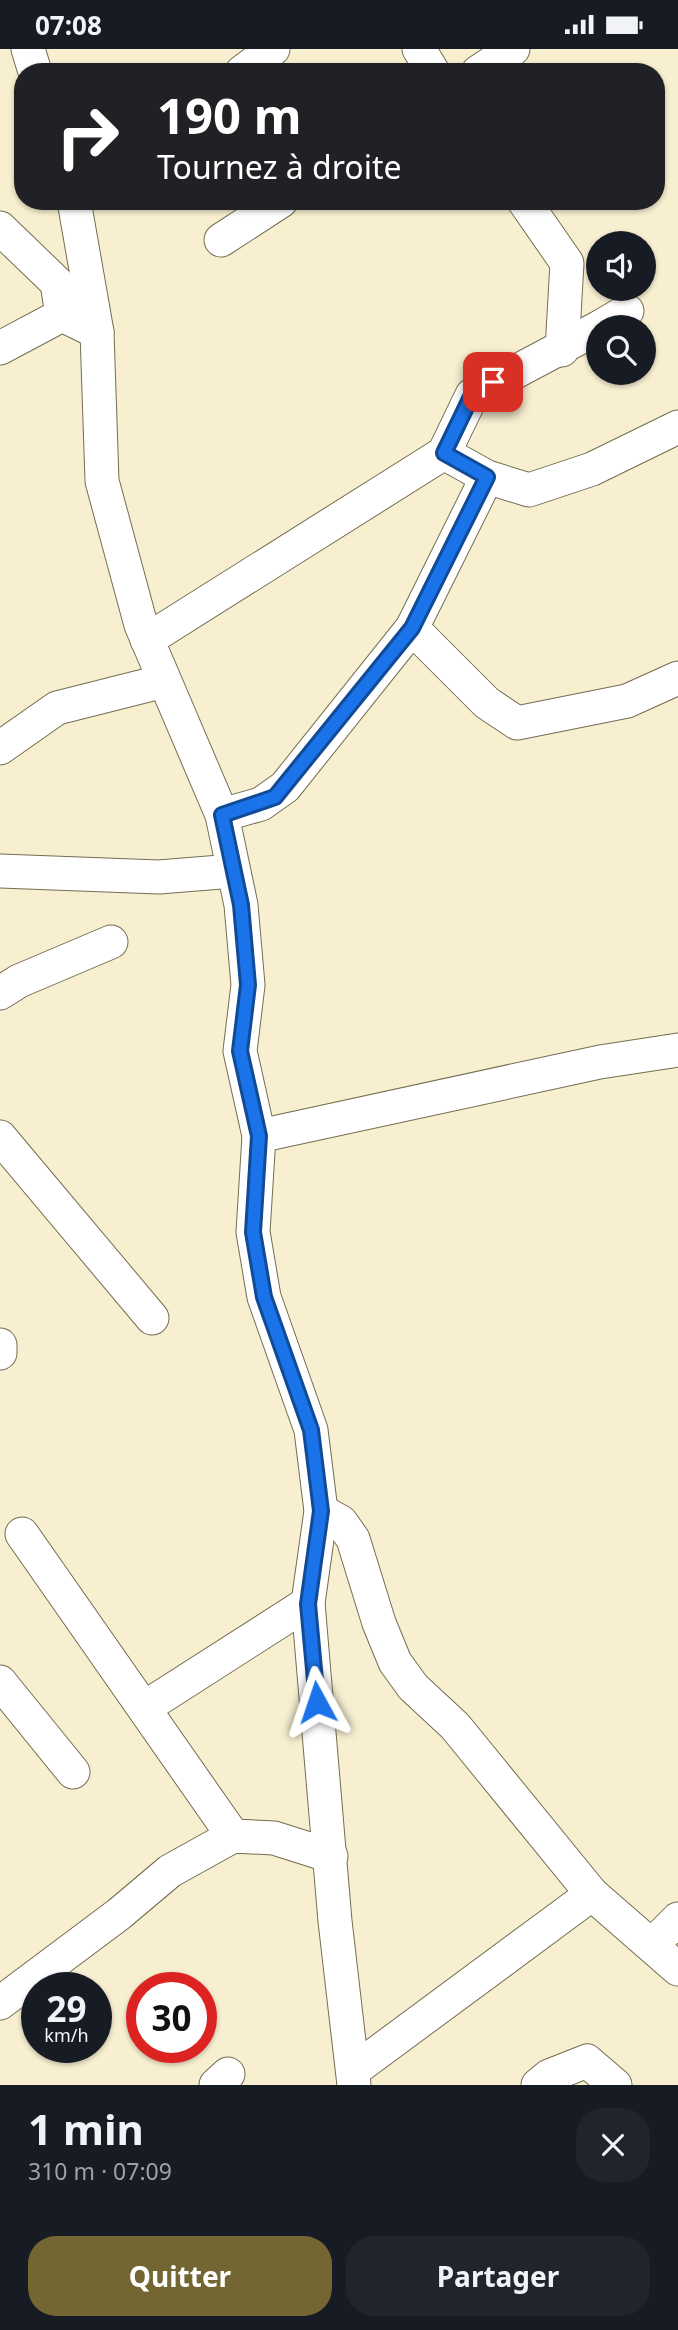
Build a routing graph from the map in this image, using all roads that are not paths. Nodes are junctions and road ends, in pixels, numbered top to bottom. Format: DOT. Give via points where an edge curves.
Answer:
graph roads {
  1 [pos="273,49"];
  2 [pos="513,49"];
  3 [pos="254,63"];
  4 [pos="492,63"];
  5 [pos="76,210"];
  6 [pos="267,210"];
  7 [pos="530,210"];
  8 [pos="0,228"];
  9 [pos="221,240"];
  10 [pos="62,315"];
  11 [pos="97,332"];
  12 [pos="586,336"];
  13 [pos="0,348"];
  14 [pos="562,350"];
  15 [pos="678,427"];
  16 [pos="444,453"];
  17 [pos="487,477"];
  18 [pos="412,628"];
  19 [pos="147,640"];
  20 [pos="678,678"];
  21 [pos="164,681"];
  22 [pos="0,747"];
  23 [pos="222,815"];
  24 [pos="0,871"];
  25 [pos="233,871"];
  26 [pos="111,942"];
  27 [pos="0,993"];
  28 [pos="678,1050"];
  29 [pos="259,1136"];
  30 [pos="0,1137"];
  31 [pos="152,1318"];
  32 [pos="0,1345"];
  33 [pos="0,1353"];
  34 [pos="321,1511"];
  35 [pos="22,1534"];
  36 [pos="308,1604"];
  37 [pos="0,1682"];
  38 [pos="144,1708"];
  39 [pos="73,1772"];
  40 [pos="233,1836"];
  41 [pos="331,1856"];
  42 [pos="592,1894"];
  43 [pos="678,1919"];
  44 [pos="652,1945"];
  45 [pos="678,1969"];
  46 [pos="0,2003"];
  47 [pos="354,2078"];
  48 [pos="538,2085"];
  49 [pos="615,2085"];
  1 -- 3 [label="street"];
  2 -- 4 [label="street"];
  5 -- 11 [label="street"];
  6 -- 9 [label="street"];
  7 -- 14 [label="street" via="567,263"];
  8 -- 10 [label="street" via="57,283"];
  10 -- 11 [label="street"];
  10 -- 13 [label="street"];
  11 -- 19 [label="street" via="103,481"];
  12 -- 14 [label="street"];
  14 -- 16 [label="street" via="472,395"];
  15 -- 17 [label="street" via="592,469 529,490"];
  16 -- 17 [label="street"];
  16 -- 19 [label="street"];
  17 -- 18 [label="street"];
  18 -- 20 [label="street" via="487,703 517,723 627,701"];
  18 -- 23 [label="street" via="280,792 261,804"];
  19 -- 21 [label="street"];
  21 -- 22 [label="street" via="57,708"];
  21 -- 23 [label="street"];
  23 -- 25 [label="street"];
  24 -- 25 [label="street" via="159,877"];
  25 -- 29 [label="street" via="248,985 240,1051"];
  26 -- 27 [label="street"];
  28 -- 29 [label="street" via="600,1062"];
  29 -- 34 [label="street" via="253,1232 264,1297 311,1430"];
  30 -- 31 [label="street"];
  32 -- 33 [label="street"];
  34 -- 36 [label="street"];
  34 -- 42 [label="street" via="341,1522 353,1539 395,1662 413,1687 456,1726"];
  35 -- 38 [label="street"];
  36 -- 38 [label="street"];
  36 -- 41 [label="street"];
  37 -- 39 [label="street"];
  38 -- 40 [label="street"];
  40 -- 41 [label="street" via="274,1838"];
  40 -- 46 [label="street" via="170,1871"];
  41 -- 47 [label="street"];
  42 -- 44 [label="street"];
  42 -- 47 [label="street"];
  43 -- 44 [label="street"];
  44 -- 45 [label="street"];
  48 -- 49 [label="street" via="587,2061"];
}
